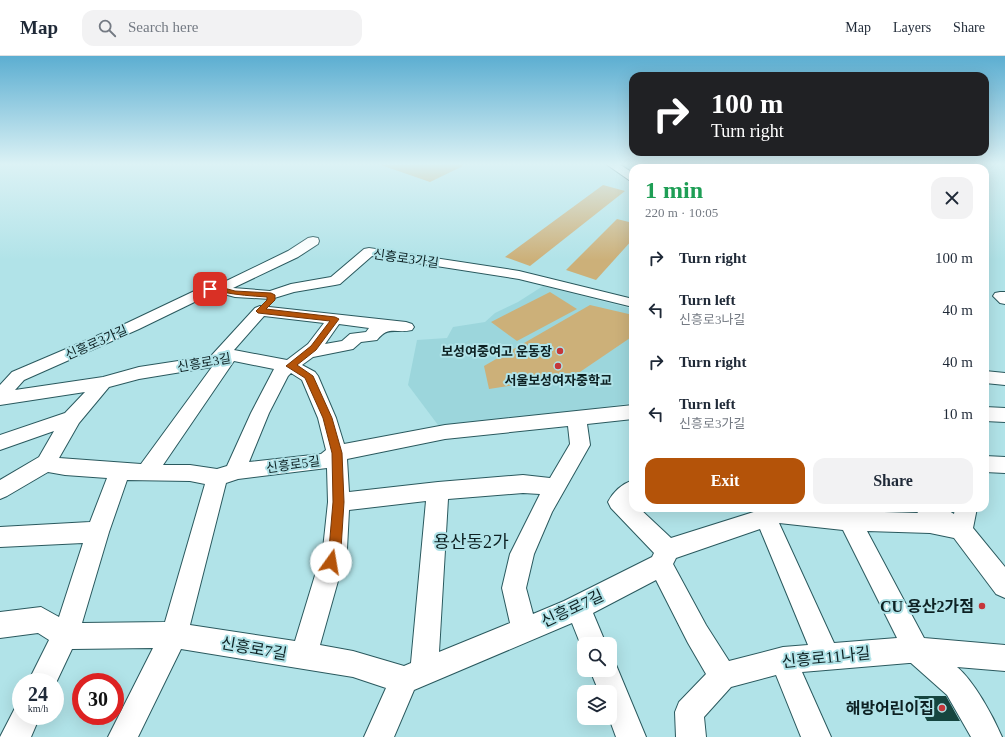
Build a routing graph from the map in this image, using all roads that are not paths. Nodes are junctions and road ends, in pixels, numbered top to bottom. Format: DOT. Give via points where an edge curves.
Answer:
graph roads {
  1 [pos="314,241"];
  2 [pos="220,289"];
  3 [pos="271,295"];
  4 [pos="1005,296"];
  5 [pos="1005,300"];
  6 [pos="629,302"];
  7 [pos="260,311"];
  8 [pos="335,319"];
  9 [pos="387,325"];
  10 [pos="406,327"];
  11 [pos="309,352"];
  12 [pos="223,358"];
  13 [pos="290,366"];
  14 [pos="989,377"];
  15 [pos="1005,379"];
  16 [pos="103,383"];
  17 [pos="0,396"];
  18 [pos="0,399"];
  19 [pos="629,412"];
  20 [pos="989,414"];
  21 [pos="1005,415"];
  22 [pos="577,417"];
  23 [pos="72,418"];
  24 [pos="0,443"];
  25 [pos="337,453"];
  26 [pos="46,463"];
  27 [pos="989,464"];
  28 [pos="1005,465"];
  29 [pos="120,471"];
  30 [pos="146,473"];
  31 [pos="227,474"];
  32 [pos="555,487"];
  33 [pos="0,490"];
  34 [pos="438,491"];
  35 [pos="629,493"];
  36 [pos="339,502"];
  37 [pos="940,512"];
  38 [pos="766,518"];
  39 [pos="964,519"];
  40 [pos="850,521"];
  41 [pos="98,532"];
  42 [pos="0,537"];
  43 [pos="664,557"];
  44 [pos="1005,586"];
  45 [pos="578,607"];
  46 [pos="0,625"];
  47 [pos="524,630"];
  48 [pos="174,635"];
  49 [pos="65,636"];
  50 [pos="590,637"];
  51 [pos="917,651"];
  52 [pos="304,657"];
  53 [pos="827,657"];
  54 [pos="1005,658"];
  55 [pos="783,660"];
  56 [pos="46,673"];
  57 [pos="414,675"];
  58 [pos="722,676"];
  59 [pos="607,677"];
  60 [pos="21,725"];
  61 [pos="15,737"];
  62 [pos="123,737"];
  63 [pos="379,737"];
  64 [pos="631,737"];
  65 [pos="691,737"];
  66 [pos="816,737"];
  67 [pos="987,737"];
  1 -- 2 [label="street" via="294,254"];
  2 -- 3 [label="street, 신흥로3가길" via="235,293"];
  2 -- 17 [label="street, 신흥로3가길" via="210,289 18,376"];
  3 -- 6 [label="street, 신흥로3가길" via="291,288 336,281 369,252 519,275"];
  3 -- 7 [label="street" via="271,300"];
  4 -- 5 [label="street" via="1000,296"];
  7 -- 8 [label="street"];
  7 -- 12 [label="street"];
  8 -- 9 [label="street"];
  8 -- 11 [label="street"];
  9 -- 10 [label="street"];
  9 -- 11 [label="street" via="376,330 372,336 356,338 347,345"];
  11 -- 13 [label="street"];
  12 -- 13 [label="street, 신흥로3길"];
  12 -- 16 [label="street, 신흥로3길" via="139,373"];
  12 -- 30 [label="street"];
  13 -- 25 [label="street, 신흥로3길" via="309,376 327,418"];
  13 -- 31 [label="street" via="281,372 237,466"];
  14 -- 15 [label="street"];
  16 -- 18 [label="street, 신흥로3길"];
  16 -- 23 [label="street"];
  19 -- 22 [label="street, 신흥로5길"];
  20 -- 21 [label="street"];
  22 -- 25 [label="street, 신흥로5길" via="445,432"];
  22 -- 32 [label="street" via="580,445"];
  23 -- 24 [label="street"];
  23 -- 26 [label="street"];
  25 -- 31 [label="street, 신흥로5길" via="325,461"];
  25 -- 36 [label="street, 신흥로3길"];
  26 -- 29 [label="street, 신흥로5길"];
  26 -- 33 [label="street"];
  27 -- 28 [label="street"];
  29 -- 30 [label="street, 신흥로5길"];
  29 -- 41 [label="street"];
  30 -- 31 [label="street, 신흥로5길"];
  31 -- 48 [label="street"];
  32 -- 34 [label="street" via="523,484"];
  32 -- 47 [label="street" via="522,554 514,588"];
  34 -- 36 [label="street"];
  34 -- 57 [label="street"];
  35 -- 43 [label="street" via="619,502"];
  36 -- 52 [label="street, 신흥로3길" via="335,549"];
  37 -- 39 [label="street"];
  38 -- 40 [label="street, 신흥로7길" via="780,513"];
  38 -- 43 [label="street, 신흥로7길"];
  38 -- 53 [label="street"];
  39 -- 40 [label="street, 신흥로7길" via="930,523"];
  39 -- 44 [label="street"];
  40 -- 51 [label="street"];
  41 -- 42 [label="street"];
  41 -- 49 [label="street"];
  43 -- 45 [label="street, 신흥로7길"];
  43 -- 58 [label="street" via="697,634"];
  45 -- 47 [label="street, 신흥로7길"];
  45 -- 50 [label="street"];
  46 -- 49 [label="street" via="41,620"];
  47 -- 57 [label="street, 신흥로7길"];
  48 -- 49 [label="street, 신흥로7길"];
  48 -- 52 [label="street, 신흥로7길"];
  48 -- 62 [label="street"];
  49 -- 56 [label="street"];
  51 -- 53 [label="street, 신흥로11나길"];
  51 -- 54 [label="street, 신흥로11나길"];
  51 -- 67 [label="street" via="957,685"];
  52 -- 57 [label="street, 신흥로7길"];
  53 -- 55 [label="street, 신흥로11나길"];
  55 -- 58 [label="street, 신흥로11나길"];
  55 -- 66 [label="street"];
  57 -- 63 [label="street"];
  58 -- 65 [label="street" via="689,712"];
  59 -- 64 [label="street"];
  60 -- 61 [label="street"];
}
